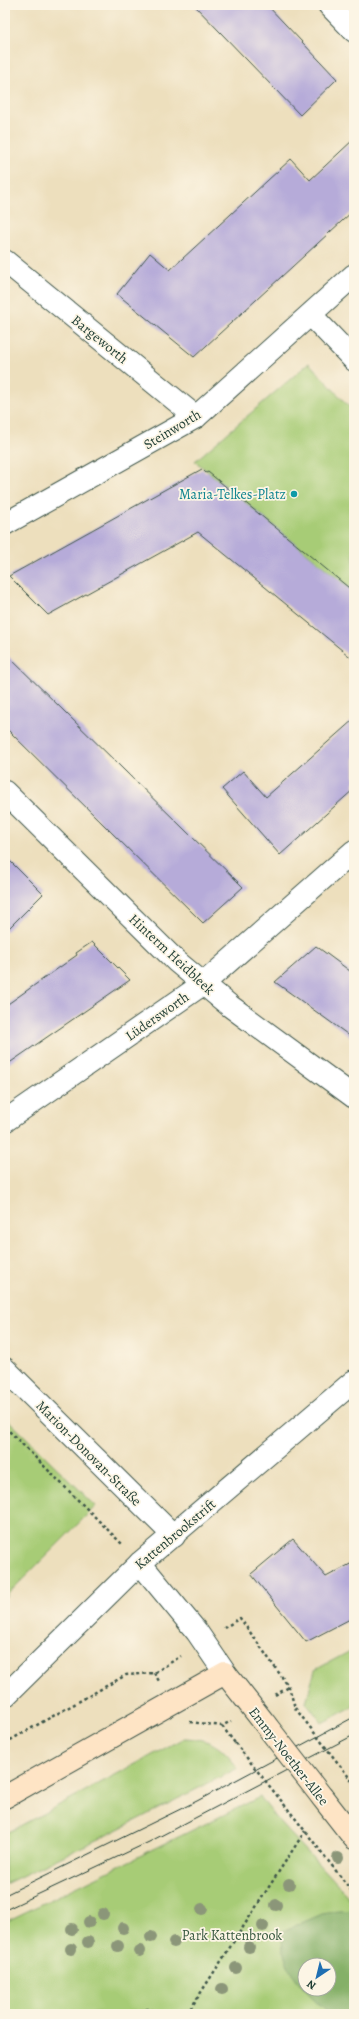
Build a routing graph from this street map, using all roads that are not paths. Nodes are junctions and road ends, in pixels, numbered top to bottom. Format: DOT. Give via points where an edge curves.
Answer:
graph roads {
  1 [pos="329,5"];
  2 [pos="354,31"];
  3 [pos="5,261"];
  4 [pos="354,275"];
  5 [pos="311,315"];
  6 [pos="354,360"];
  7 [pos="196,417"];
  8 [pos="5,524"];
  9 [pos="5,792"];
  10 [pos="354,851"];
  11 [pos="203,984"];
  12 [pos="354,1097"];
  13 [pos="5,1121"];
  14 [pos="5,1369"];
  15 [pos="354,1381"];
  16 [pos="174,1536"];
  17 [pos="140,1563"];
  18 [pos="225,1673"];
  19 [pos="5,1696"];
  20 [pos="5,1797"];
  21 [pos="354,1838"];
  1 -- 2 [label="street"];
  3 -- 7 [label="street, Bargeworth"];
  4 -- 5 [label="street, Steinworth"];
  5 -- 6 [label="street"];
  5 -- 7 [label="street, Steinworth"];
  7 -- 8 [label="street, Steinworth"];
  9 -- 11 [label="street, Hinterm Heidbleek" via="176,961"];
  10 -- 11 [label="street, Lüdersworth"];
  11 -- 12 [label="street, Hinterm Heidbleek"];
  11 -- 13 [label="street, Lüdersworth"];
  14 -- 16 [label="street, Marion-Donovan-Straße"];
  15 -- 16 [label="street, Kattenbrookstrift"];
  16 -- 17 [label="street, Kattenbrookstrift"];
  17 -- 18 [label="street" via="197,1632"];
  17 -- 19 [label="street, Kattenbrookstrift"];
  18 -- 20 [label="main road"];
  18 -- 21 [label="main road, Emmy-Noether-Allee, bridge"];
}
